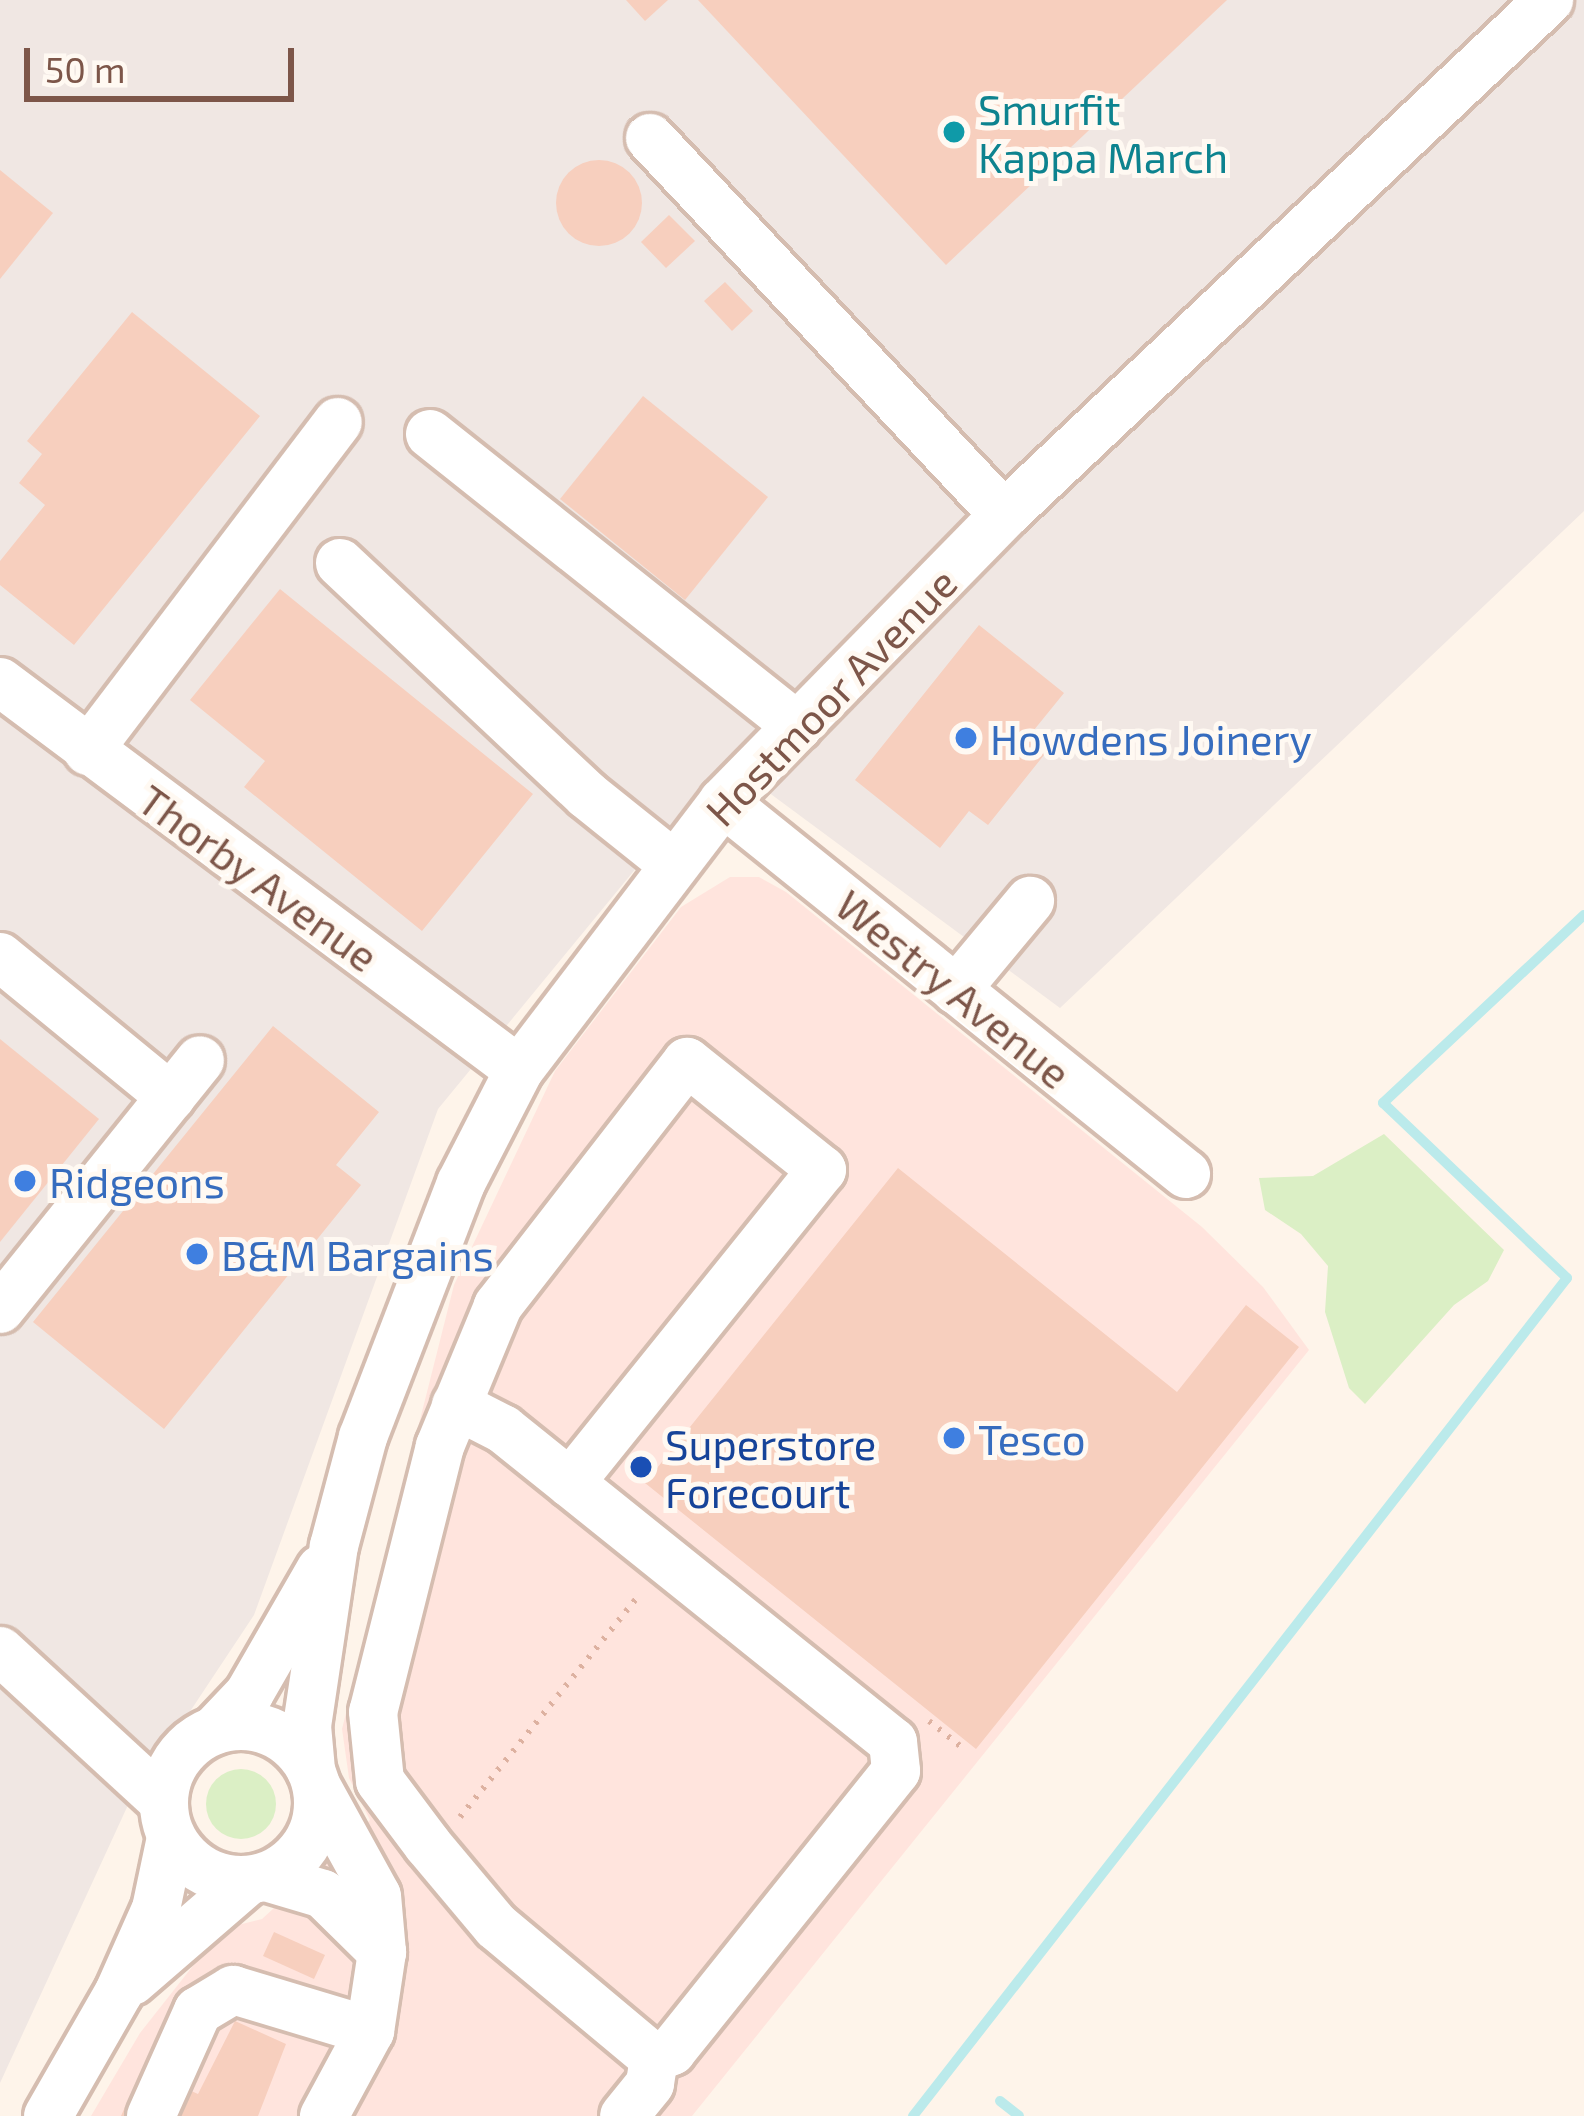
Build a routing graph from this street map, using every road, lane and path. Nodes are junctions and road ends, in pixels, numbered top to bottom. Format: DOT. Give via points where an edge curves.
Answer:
graph roads {
  1 [pos="1549,0"];
  2 [pos="650,138"];
  3 [pos="338,422"];
  4 [pos="430,434"];
  5 [pos="1004,515"];
  6 [pos="340,563"];
  7 [pos="0,682"];
  8 [pos="797,727"];
  9 [pos="88,751"];
  10 [pos="723,802"];
  11 [pos="673,865"];
  12 [pos="1030,901"];
  13 [pos="0,957"];
  14 [pos="956,990"];
  15 [pos="519,1070"];
  16 [pos="1186,1174"];
  17 [pos="0,1309"];
  18 [pos="456,1406"];
  19 [pos="570,1483"];
  20 [pos="334,1546"];
  21 [pos="667,1560"];
  22 [pos="0,1651"];
  23 [pos="87,1728"];
  24 [pos="207,1734"];
  25 [pos="314,1779"];
  26 [pos="167,1819"];
  27 [pos="428,1845"];
  28 [pos="257,1879"];
  29 [pos="382,1952"];
  30 [pos="119,1992"];
  31 [pos="370,2031"];
  32 [pos="654,2058"];
  33 [pos="48,2116"];
  34 [pos="152,2116"];
  35 [pos="323,2116"];
  36 [pos="624,2116"];
  1 -- 5 [label="street, Hostmoor Avenue"];
  2 -- 5 [label="street"];
  3 -- 9 [label="street"];
  4 -- 8 [label="street"];
  5 -- 8 [label="street, Hostmoor Avenue"];
  6 -- 11 [label="street"];
  7 -- 9 [label="street, Thorby Avenue"];
  8 -- 10 [label="street, Hostmoor Avenue"];
  9 -- 15 [label="street, Thorby Avenue"];
  10 -- 11 [label="street, Hostmoor Avenue"];
  10 -- 14 [label="street, Westry Avenue"];
  11 -- 15 [label="street, Hostmoor Avenue"];
  12 -- 14 [label="street"];
  13 -- 17 [label="street" via="185,1078"];
  14 -- 16 [label="street, Westry Avenue"];
  15 -- 20 [label="street, Hostmoor Avenue" via="398,1334"];
  18 -- 19 [label="street" via="503,1429"];
  18 -- 19 [label="street" via="514,1276 687,1062 822,1170"];
  18 -- 27 [label="street" via="420,1512 373,1712 380,1780"];
  19 -- 21 [label="street"];
  20 -- 24 [label="street, Hostmoor Avenue" via="249,1694"];
  20 -- 25 [label="street, Hostmoor Avenue" via="307,1726"];
  21 -- 27 [label="path" via="455,1823"];
  21 -- 32 [label="street" via="893,1742 896,1771 671,2051"];
  22 -- 23 [label="street"];
  23 -- 24 [label="street" via="156,1747"];
  23 -- 26 [label="street"];
  24 -- 25 [label="street" via="270,1732"];
  24 -- 26 [label="street" via="173,1765"];
  25 -- 28 [label="street" via="318,1809 302,1851"];
  25 -- 29 [label="street" via="377,1896"];
  26 -- 28 [label="street" via="211,1875"];
  26 -- 30 [label="street" via="156,1910"];
  27 -- 32 [label="street" via="496,1925"];
  28 -- 29 [label="street" via="323,1894"];
  28 -- 30 [label="street"];
  29 -- 31 [label="street"];
  30 -- 33 [label="street"];
  31 -- 34 [label="street" via="233,1990 198,2011"];
  31 -- 35 [label="street"];
  32 -- 36 [label="street" via="650,2084"];
}
